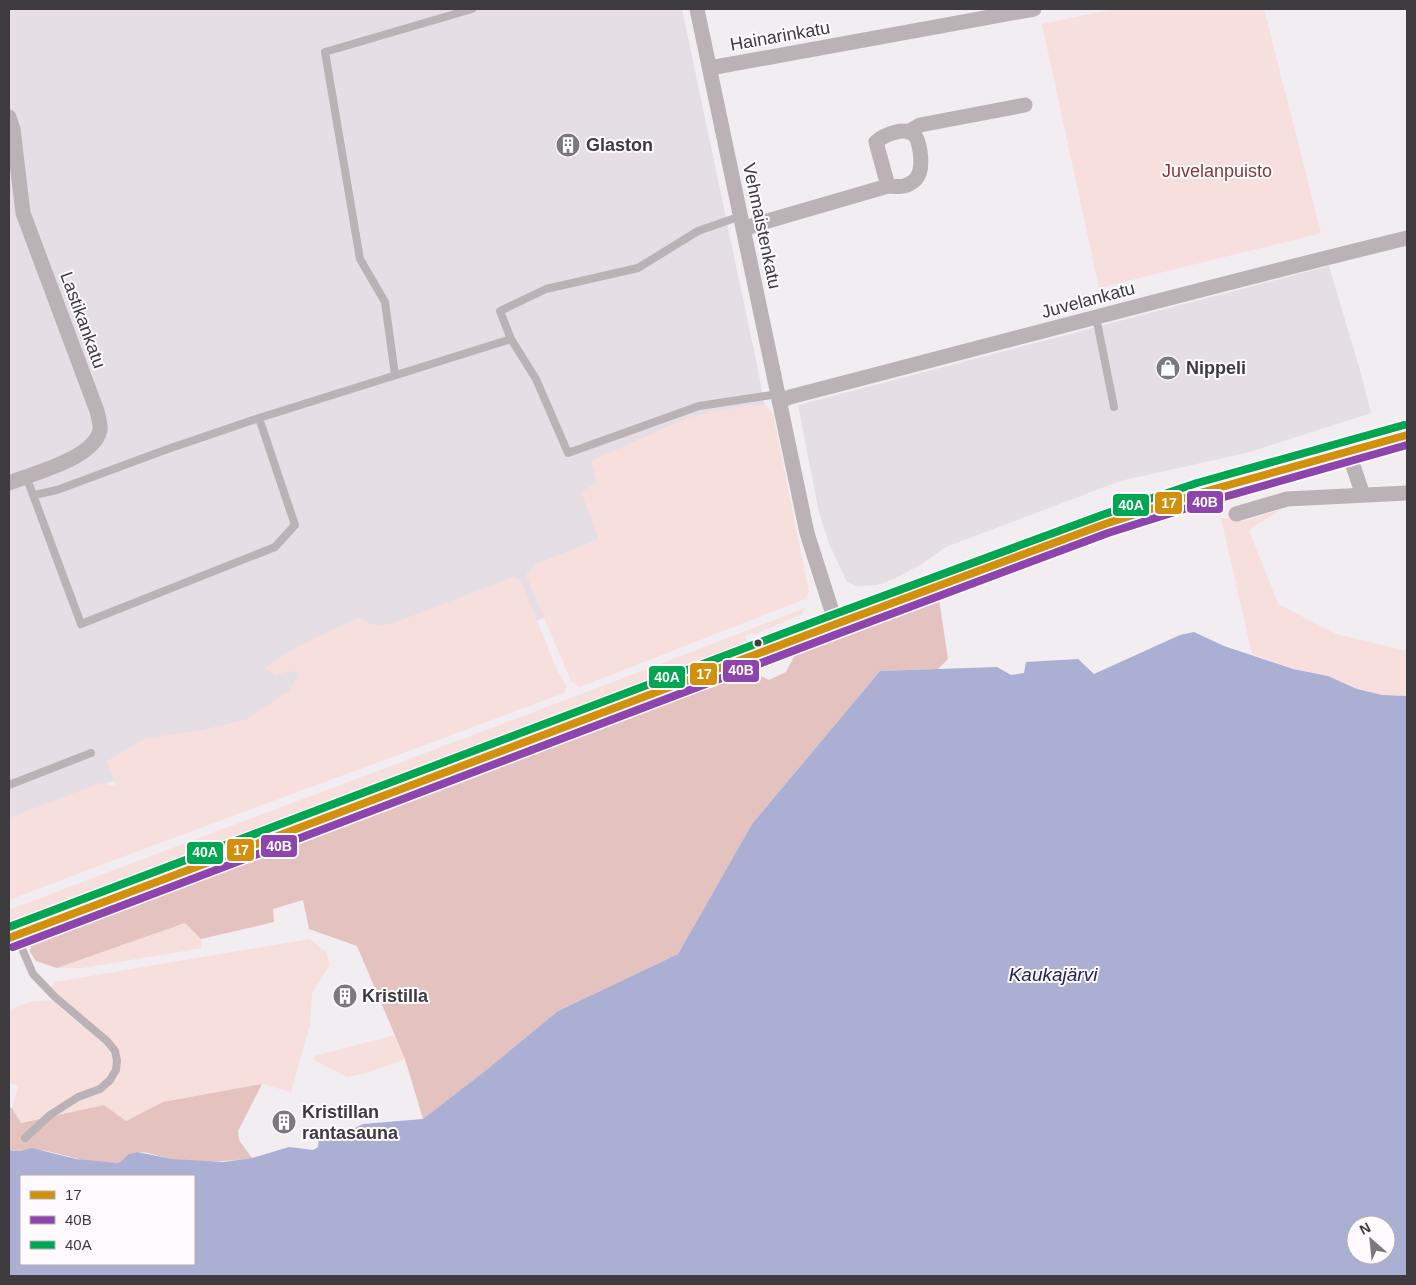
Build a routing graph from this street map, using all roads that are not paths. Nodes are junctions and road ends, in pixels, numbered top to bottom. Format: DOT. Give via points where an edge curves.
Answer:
graph roads {
  1 [pos="472,9"];
  2 [pos="697,9"];
  3 [pos="1034,9"];
  4 [pos="960,16"];
  5 [pos="710,68"];
  6 [pos="1026,105"];
  7 [pos="9,117"];
  8 [pos="908,132"];
  9 [pos="888,186"];
  10 [pos="743,223"];
  11 [pos="1407,238"];
  12 [pos="1096,317"];
  13 [pos="511,339"];
  14 [pos="395,375"];
  15 [pos="779,397"];
  16 [pos="1114,407"];
  17 [pos="259,418"];
  18 [pos="1407,435"];
  19 [pos="1348,451"];
  20 [pos="26,476"];
  21 [pos="9,483"];
  22 [pos="1407,493"];
  23 [pos="34,495"];
  24 [pos="1363,495"];
  25 [pos="1236,514"];
  26 [pos="836,624"];
  27 [pos="91,753"];
  28 [pos="9,785"];
  29 [pos="12,936"];
  30 [pos="25,1138"];
  1 -- 14 [label="lane" via="324,52 360,259 385,302"];
  2 -- 5 [label="street, Vehmaistenkatu"];
  3 -- 4 [label="street, Hainarinkatu"];
  4 -- 5 [label="street, Hainarinkatu"];
  5 -- 10 [label="street, Vehmaistenkatu"];
  6 -- 8 [label="street" via="920,125"];
  7 -- 20 [label="street, Lastikankatu" via="23,213 97,411 100,430 91,445 76,458"];
  8 -- 9 [label="street" via="891,132 876,142"];
  8 -- 9 [label="street" via="918,142 922,168 918,176 904,186"];
  9 -- 10 [label="street" via="754,226"];
  10 -- 13 [label="lane" via="698,231 638,268 546,289 500,312"];
  10 -- 15 [label="street, Vehmaistenkatu"];
  11 -- 12 [label="street, Juvelankatu"];
  12 -- 15 [label="street, Juvelankatu" via="790,397"];
  12 -- 16 [label="lane"];
  13 -- 14 [label="lane"];
  13 -- 15 [label="lane" via="536,379 568,453 699,406"];
  14 -- 17 [label="lane"];
  15 -- 26 [label="street, Vehmaistenkatu" via="807,533"];
  17 -- 23 [label="lane" via="57,490"];
  17 -- 23 [label="lane" via="295,525 275,546 81,624"];
  18 -- 19 [label="main road"];
  19 -- 24 [label="street"];
  19 -- 26 [label="main road" via="1132,515"];
  20 -- 21 [label="street, Lastikankatu"];
  20 -- 23 [label="lane"];
  22 -- 24 [label="street"];
  24 -- 25 [label="street" via="1287,500"];
  26 -- 29 [label="main road"];
  27 -- 28 [label="lane"];
  29 -- 30 [label="lane" via="33,974 107,1042 117,1061 110,1080 100,1089 78,1097 50,1115"];
}
